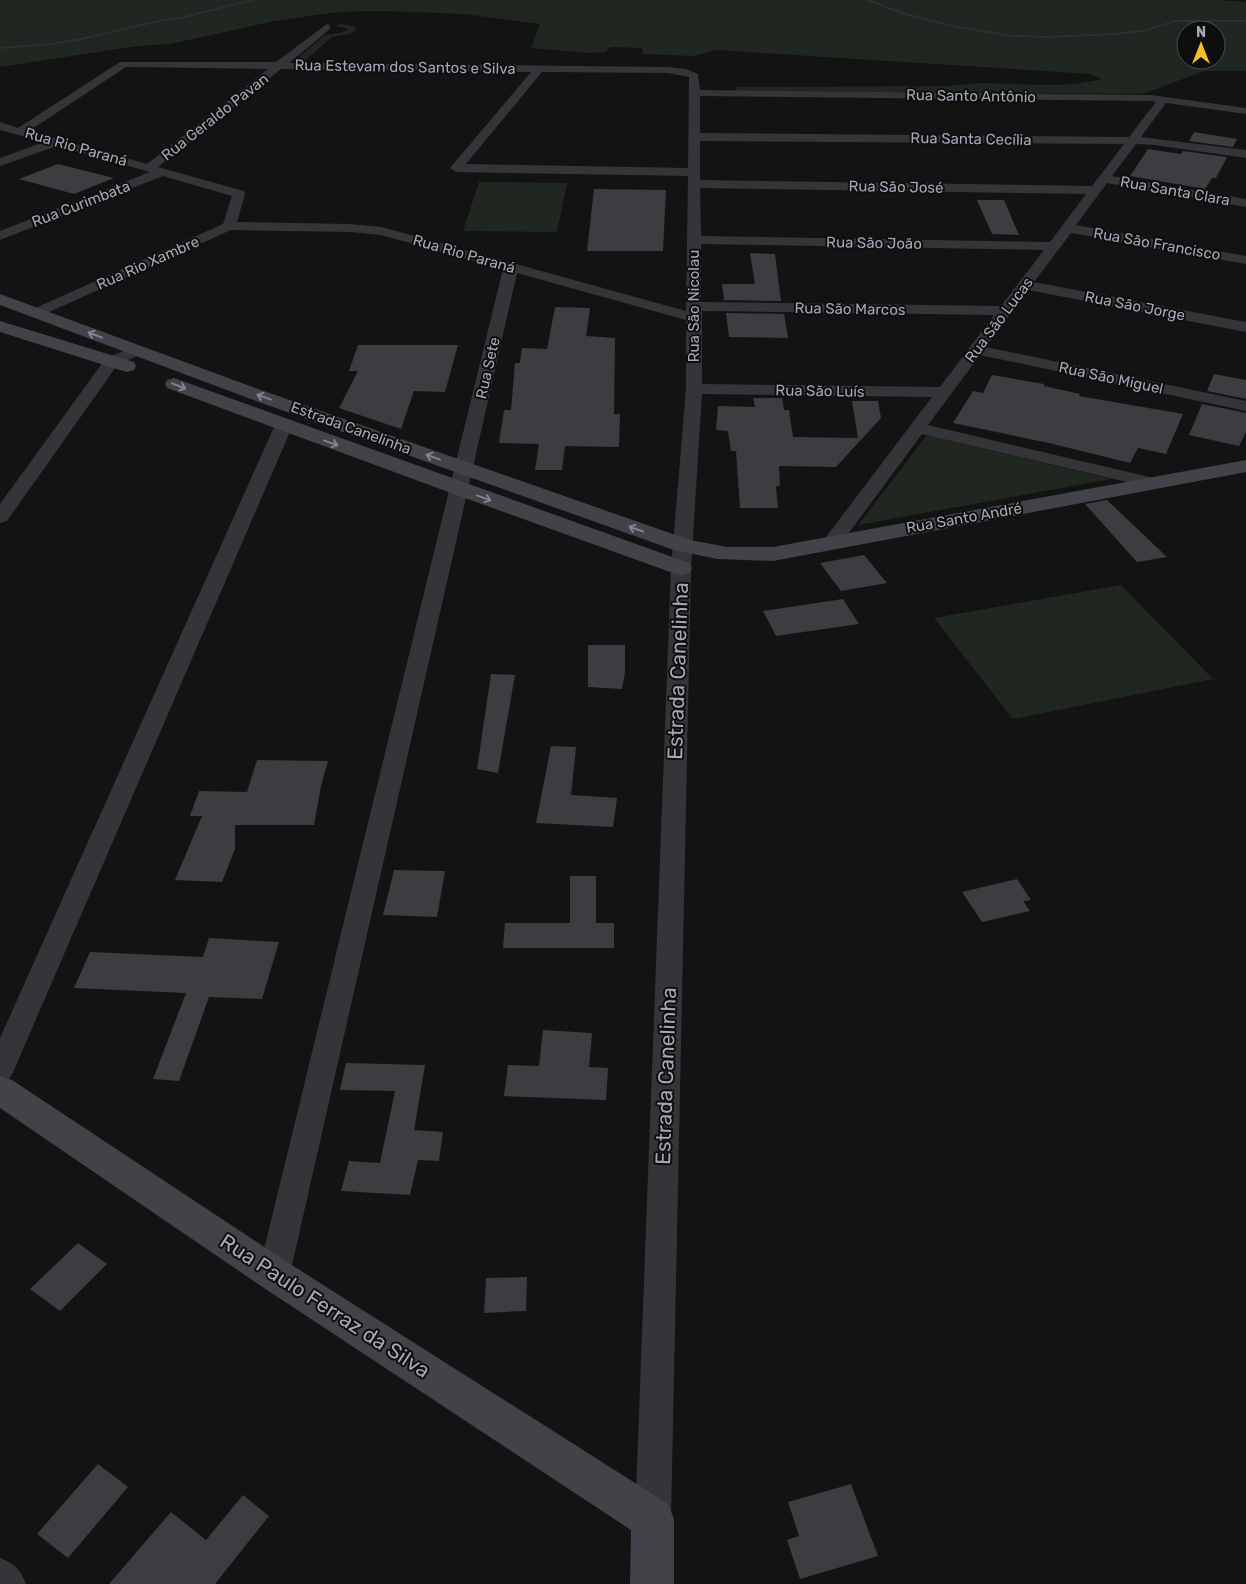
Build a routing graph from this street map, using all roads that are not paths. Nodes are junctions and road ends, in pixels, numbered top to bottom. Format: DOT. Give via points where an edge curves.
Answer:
graph roads {
  1 [pos="328,27"];
  2 [pos="280,66"];
  3 [pos="539,69"];
  4 [pos="686,72"];
  5 [pos="695,93"];
  6 [pos="1164,99"];
  7 [pos="1246,111"];
  8 [pos="0,126"];
  9 [pos="21,131"];
  10 [pos="695,136"];
  11 [pos="1134,140"];
  12 [pos="57,142"];
  13 [pos="1246,154"];
  14 [pos="0,162"];
  15 [pos="155,170"];
  16 [pos="695,178"];
  17 [pos="1101,184"];
  18 [pos="1246,203"];
  19 [pos="229,226"];
  20 [pos="1068,228"];
  21 [pos="0,236"];
  22 [pos="695,240"];
  23 [pos="1054,246"];
  24 [pos="1246,260"];
  25 [pos="511,267"];
  26 [pos="1025,285"];
  27 [pos="0,299"];
  28 [pos="1006,311"];
  29 [pos="695,312"];
  30 [pos="36,313"];
  31 [pos="0,326"];
  32 [pos="1246,327"];
  33 [pos="136,350"];
  34 [pos="977,350"];
  35 [pos="112,361"];
  36 [pos="694,389"];
  37 [pos="945,392"];
  38 [pos="1246,406"];
  39 [pos="284,426"];
  40 [pos="918,428"];
  41 [pos="1246,466"];
  42 [pos="462,479"];
  43 [pos="1152,484"];
  44 [pos="0,517"];
  45 [pos="833,541"];
  46 [pos="681,557"];
  47 [pos="0,1070"];
  48 [pos="0,1090"];
  49 [pos="274,1274"];
  50 [pos="653,1518"];
  51 [pos="0,1578"];
  52 [pos="7,1584"];
  53 [pos="652,1584"];
  1 -- 2 [label="street, Rua Geraldo Pavan"];
  2 -- 3 [label="street, Rua Estevam dos Santos e Silva"];
  2 -- 9 [label="street, Rua Estevam dos Santos e Silva" via="124,64"];
  2 -- 15 [label="street, Rua Geraldo Pavan"];
  3 -- 4 [label="street, Rua Estevam dos Santos e Silva"];
  3 -- 16 [label="street, Rua São José" via="456,168"];
  4 -- 5 [label="street, Rua São Nicolau" via="694,76"];
  5 -- 6 [label="street, Rua Santo Antônio"];
  5 -- 10 [label="street, Rua São Nicolau"];
  6 -- 7 [label="street, Rua Santo Antônio"];
  6 -- 11 [label="street, Rua São Lucas"];
  8 -- 9 [label="street, Rua Rio Paraná"];
  9 -- 12 [label="street, Rua Rio Paraná"];
  10 -- 11 [label="street, Rua Santa Cecília"];
  10 -- 16 [label="street, Rua São Nicolau"];
  11 -- 13 [label="street, Rua Santa Cecília"];
  11 -- 17 [label="street, Rua São Lucas"];
  12 -- 14 [label="street"];
  12 -- 15 [label="street, Rua Rio Paraná"];
  15 -- 19 [label="street, Rua Rio Paraná" via="239,194"];
  15 -- 21 [label="street, Rua Curimbata"];
  16 -- 17 [label="street, Rua São José"];
  16 -- 22 [label="street, Rua São Nicolau"];
  17 -- 18 [label="street, Rua Santa Clara"];
  17 -- 20 [label="street, Rua São Lucas"];
  19 -- 25 [label="street, Rua Rio Paraná" via="382,231"];
  19 -- 30 [label="street, Rua Rio Xambre"];
  20 -- 23 [label="street, Rua São Lucas"];
  20 -- 24 [label="street, Rua São Francisco"];
  22 -- 23 [label="street, Rua São João"];
  22 -- 29 [label="street, Rua São Nicolau"];
  23 -- 26 [label="street, Rua São Lucas"];
  25 -- 29 [label="street, Rua Rio Paraná"];
  25 -- 42 [label="street, Rua Sete"];
  26 -- 28 [label="street, Rua São Lucas"];
  26 -- 32 [label="street, Rua São Jorge"];
  27 -- 30 [label="street, Estrada Canelinha"];
  28 -- 29 [label="street, Rua São Marcos"];
  28 -- 34 [label="street, Rua São Lucas"];
  29 -- 36 [label="street, Rua São Nicolau"];
  33 -- 30 [label="street, Estrada Canelinha, one-way"];
  31 -- 35 [label="street, Estrada Canelinha"];
  33 -- 35 [label="street"];
  42 -- 33 [label="street, Estrada Canelinha, one-way"];
  34 -- 37 [label="street, Rua São Lucas"];
  34 -- 38 [label="street, Rua São Miguel"];
  35 -- 39 [label="street, Estrada Canelinha, one-way"];
  35 -- 44 [label="street"];
  36 -- 37 [label="street, Rua São Luís"];
  36 -- 46 [label="street, Rua São Nicolau"];
  37 -- 40 [label="street, Rua São Lucas"];
  39 -- 42 [label="street, Estrada Canelinha, one-way"];
  39 -- 47 [label="street"];
  40 -- 43 [label="street"];
  40 -- 45 [label="street, Rua São Lucas"];
  41 -- 43 [label="street, Rua Santo André"];
  42 -- 46 [label="street, Estrada Canelinha"];
  42 -- 49 [label="street, Rua Sete"];
  43 -- 45 [label="street, Rua Santo André"];
  45 -- 46 [label="street, Rua Santo André" via="773,554 738,556 709,553"];
  46 -- 50 [label="street, Estrada Canelinha"];
  48 -- 49 [label="street, Rua Paulo Ferraz da Silva"];
  49 -- 50 [label="street, Rua Paulo Ferraz da Silva"];
  50 -- 53 [label="street, Estrada Canelinha"];
  51 -- 52 [label="street"];
}
